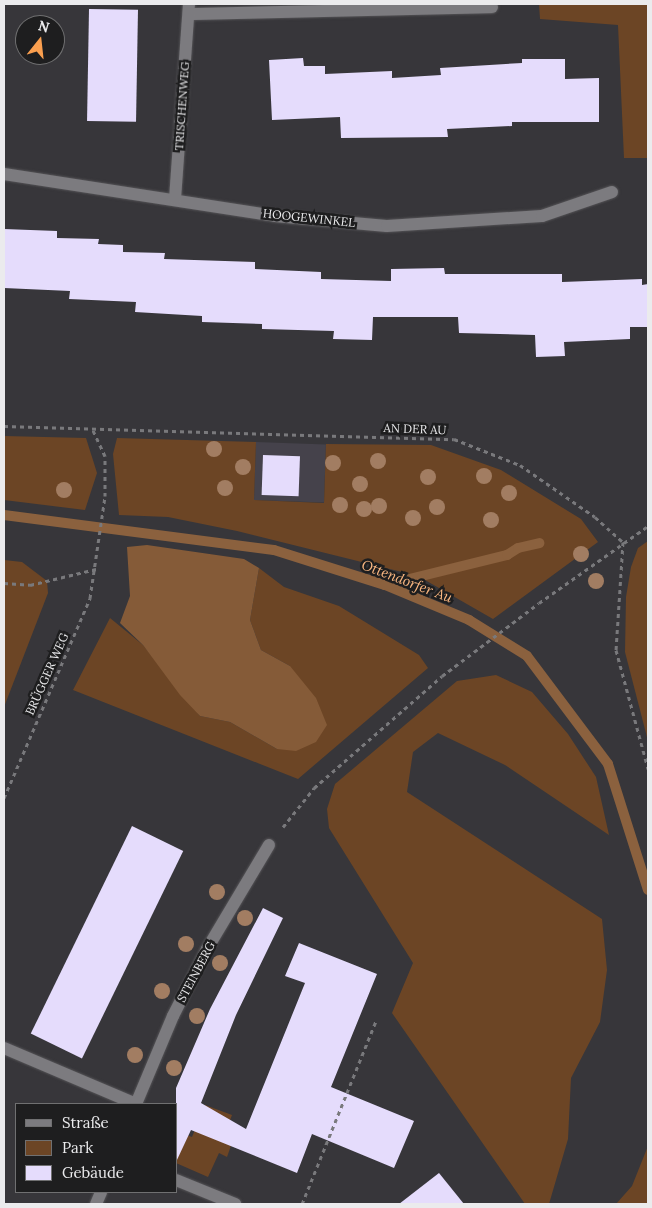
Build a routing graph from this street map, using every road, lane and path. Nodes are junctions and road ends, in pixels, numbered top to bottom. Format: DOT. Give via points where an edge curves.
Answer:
graph roads {
  1 [pos="492,7"];
  2 [pos="189,9"];
  3 [pos="4,174"];
  4 [pos="612,192"];
  5 [pos="175,199"];
  6 [pos="4,426"];
  7 [pos="92,428"];
  8 [pos="648,526"];
  9 [pos="623,542"];
  10 [pos="96,569"];
  11 [pos="4,583"];
  12 [pos="648,769"];
  13 [pos="4,798"];
  14 [pos="269,845"];
  15 [pos="376,1021"];
  16 [pos="4,1048"];
  17 [pos="134,1103"];
  18 [pos="136,1103"];
  19 [pos="178,1181"];
  20 [pos="235,1204"];
  21 [pos="302,1204"];
  1 -- 2 [label="street, TRISCHENWEG"];
  2 -- 5 [label="street, TRISCHENWEG"];
  3 -- 5 [label="street, HOOGEWINKEL"];
  4 -- 5 [label="street, HOOGEWINKEL" via="542,216 387,226 275,216"];
  6 -- 7 [label="path, AN DER AU"];
  7 -- 9 [label="path, AN DER AU" via="454,439 520,465 595,517"];
  7 -- 10 [label="path, BRÜGGER WEG" via="105,456"];
  8 -- 9 [label="path"];
  9 -- 12 [label="path" via="616,650"];
  9 -- 14 [label="path" via="442,676 314,788"];
  10 -- 11 [label="path" via="30,585"];
  10 -- 13 [label="path, BRÜGGER WEG" via="90,598"];
  14 -- 18 [label="street, STEINBERG" via="206,949"];
  15 -- 21 [label="path"];
  16 -- 17 [label="street, STEINBERG"];
  19 -- 20 [label="street"];
}
